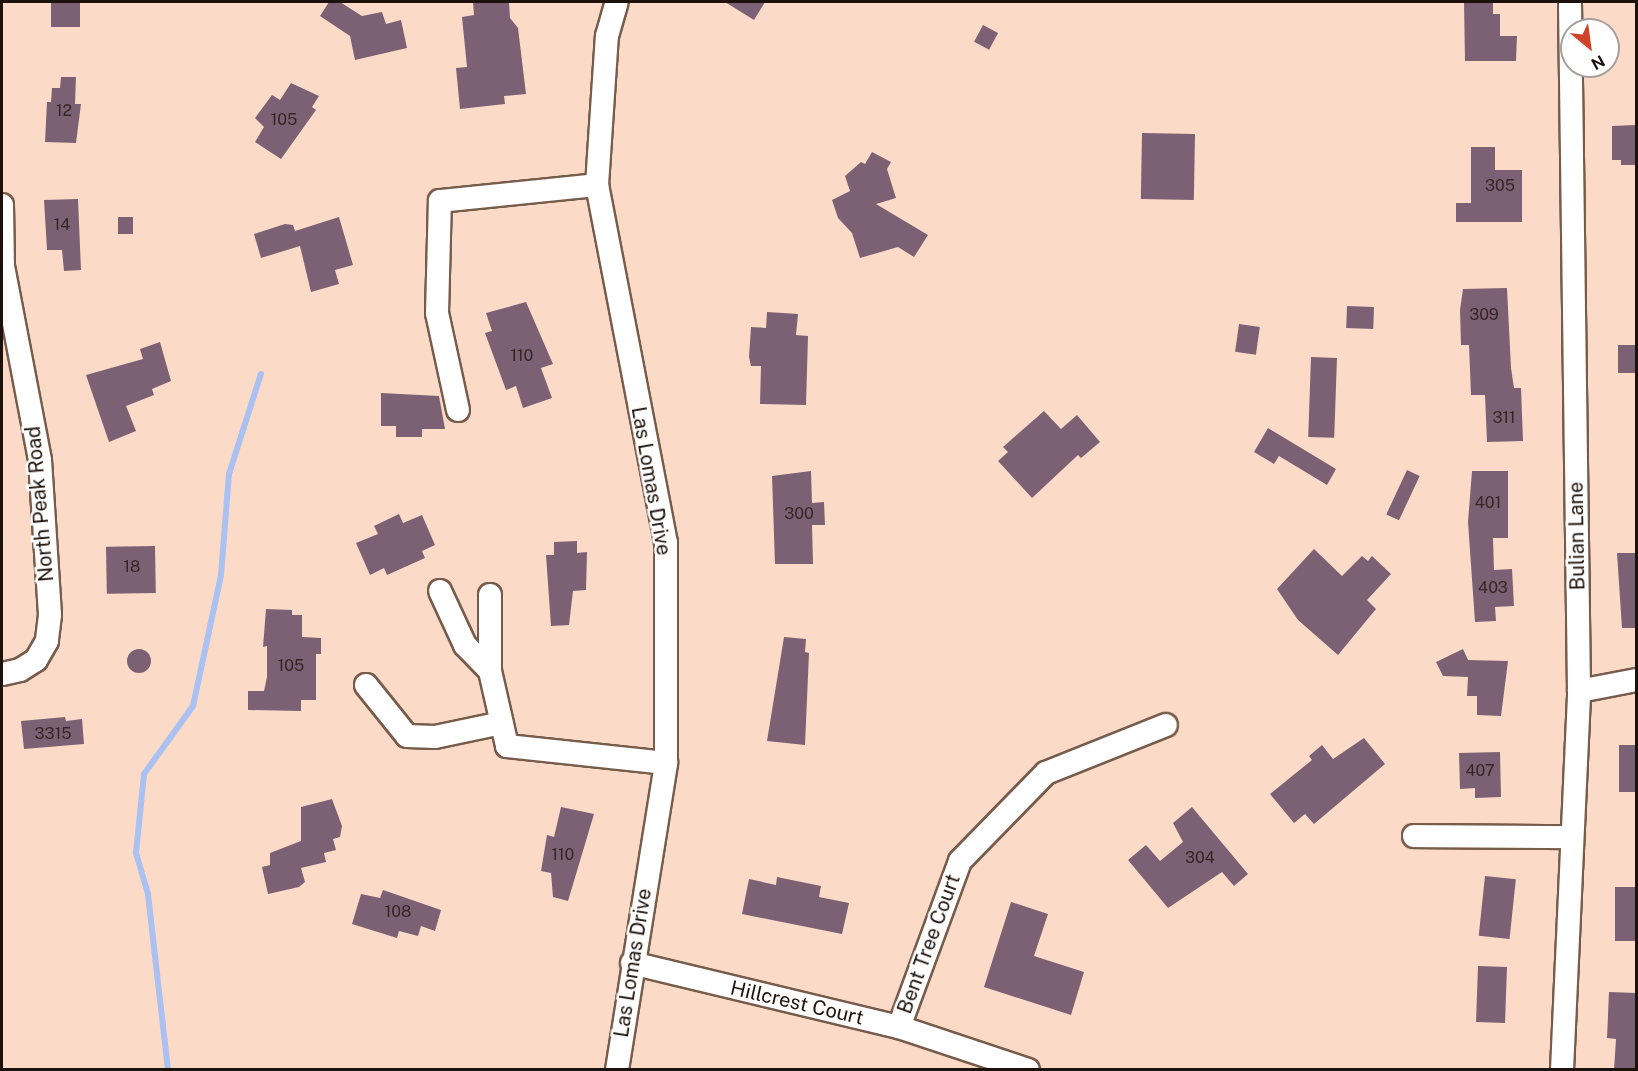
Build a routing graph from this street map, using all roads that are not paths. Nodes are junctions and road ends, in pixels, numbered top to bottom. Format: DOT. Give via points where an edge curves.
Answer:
graph roads {
  1 [pos="617,2"];
  2 [pos="1570,2"];
  3 [pos="597,185"];
  4 [pos="2,205"];
  5 [pos="458,410"];
  6 [pos="440,591"];
  7 [pos="490,595"];
  8 [pos="490,671"];
  9 [pos="2,674"];
  10 [pos="1636,680"];
  11 [pos="366,685"];
  12 [pos="1579,691"];
  13 [pos="502,723"];
  14 [pos="1166,724"];
  15 [pos="666,763"];
  16 [pos="1414,836"];
  17 [pos="1570,837"];
  18 [pos="632,963"];
  19 [pos="899,1027"];
  20 [pos="617,1070"];
  21 [pos="1028,1070"];
  22 [pos="1562,1070"];
  1 -- 3 [label="street, Las Lomas Drive" via="607,36"];
  2 -- 12 [label="street, Bulian Lane"];
  3 -- 5 [label="street" via="440,201 437,313"];
  3 -- 15 [label="street, Las Lomas Drive" via="666,543"];
  4 -- 9 [label="street, North Peak Road" via="3,266 40,460 50,615 46,641 36,660 21,670"];
  6 -- 8 [label="street" via="465,645"];
  7 -- 8 [label="street"];
  8 -- 13 [label="street"];
  10 -- 12 [label="street"];
  11 -- 13 [label="street" via="407,736 435,737"];
  12 -- 17 [label="street, Bulian Lane"];
  13 -- 15 [label="street" via="507,746"];
  14 -- 19 [label="street, Bent Tree Court" via="1046,773 960,861"];
  15 -- 18 [label="street, Las Lomas Drive"];
  16 -- 17 [label="street"];
  17 -- 22 [label="street, Bulian Lane"];
  18 -- 19 [label="street, Hillcrest Court"];
  18 -- 20 [label="street, Las Lomas Drive"];
  19 -- 21 [label="street, Hillcrest Court"];
}
